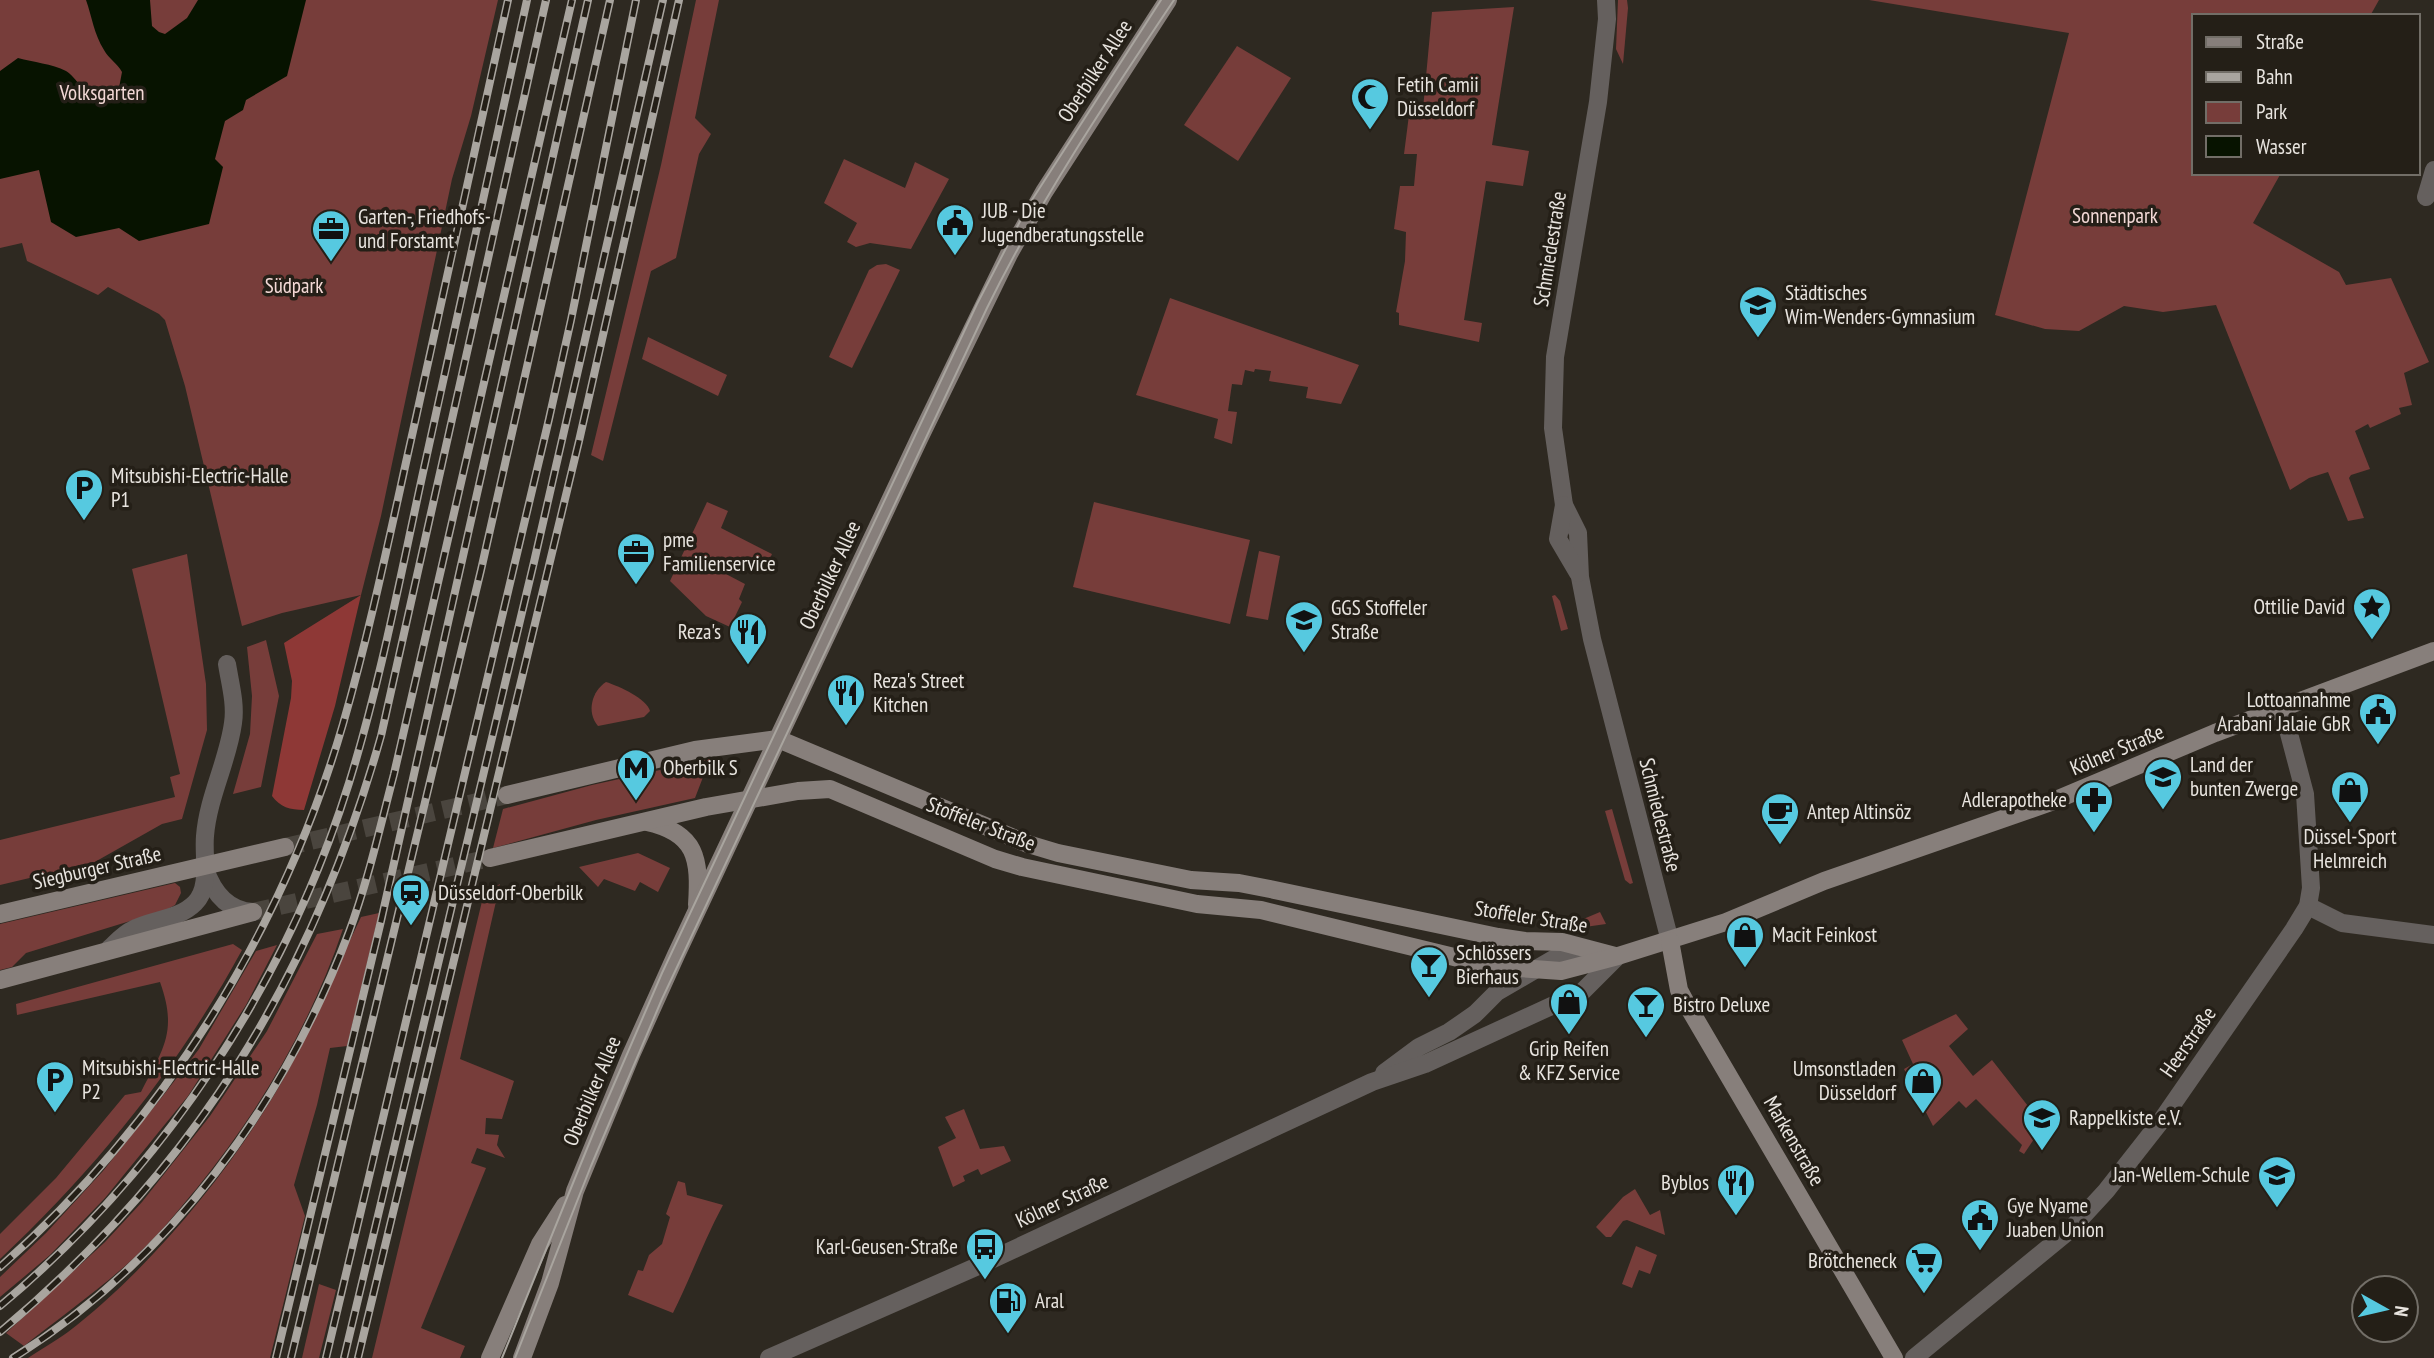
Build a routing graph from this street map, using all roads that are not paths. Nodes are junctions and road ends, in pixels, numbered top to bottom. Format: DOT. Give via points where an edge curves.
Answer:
graph roads {
  1 [pos="1168,0"];
  2 [pos="1606,0"];
  3 [pos="2434,170"];
  4 [pos="2426,197"];
  5 [pos="2434,651"];
  6 [pos="227,664"];
  7 [pos="2282,707"];
  8 [pos="778,739"];
  9 [pos="507,795"];
  10 [pos="750,799"];
  11 [pos="643,821"];
  12 [pos="285,846"];
  13 [pos="490,858"];
  14 [pos="204,866"];
  15 [pos="2308,906"];
  16 [pos="253,912"];
  17 [pos="696,913"];
  18 [pos="0,914"];
  19 [pos="2434,935"];
  20 [pos="1670,941"];
  21 [pos="108,950"];
  22 [pos="1618,956"];
  23 [pos="1491,966"];
  24 [pos="1536,969"];
  25 [pos="0,981"];
  26 [pos="1497,992"];
  27 [pos="1372,1082"];
  28 [pos="575,1191"];
  29 [pos="490,1358"];
  30 [pos="522,1358"];
  31 [pos="769,1358"];
  32 [pos="1894,1358"];
  33 [pos="1914,1358"];
  1 -- 8 [label="main road, Oberbilker Allee" via="1009,254"];
  2 -- 20 [label="street, Schmiedestraße" via="1598,102 1553,372 1553,428 1564,505 1559,539 1580,577"];
  3 -- 4 [label="street"];
  5 -- 7 [label="main road, Kölner Straße"];
  6 -- 14 [label="street" via="233,724 207,814"];
  7 -- 15 [label="street" via="2305,794"];
  7 -- 20 [label="main road, Kölner Straße" via="2051,802 1824,881"];
  8 -- 9 [label="main road" via="695,750"];
  8 -- 10 [label="main road, Oberbilker Allee"];
  8 -- 22 [label="main road, Stoffeler Straße" via="973,823 1058,853 1191,880 1239,883 1498,937 1562,942"];
  10 -- 11 [label="main road"];
  10 -- 17 [label="main road, Oberbilker Allee"];
  10 -- 23 [label="main road, Stoffeler Straße" via="830,789 1022,867 1197,904 1261,910"];
  11 -- 13 [label="main road"];
  11 -- 17 [label="main road" via="677,831 691,848 698,884"];
  12 -- 14 [label="main road, Siegburger Straße"];
  14 -- 16 [label="street" via="225,902"];
  14 -- 18 [label="main road, Siegburger Straße"];
  14 -- 21 [label="street" via="205,882 197,902 170,918 131,930"];
  15 -- 19 [label="street" via="2342,923"];
  15 -- 33 [label="street, Heerstraße" via="2161,1121 2106,1191 2071,1229"];
  16 -- 21 [label="main road"];
  17 -- 28 [label="main road, Oberbilker Allee"];
  20 -- 22 [label="main road, Kölner Straße"];
  20 -- 32 [label="main road, Markenstraße" via="1679,990"];
  21 -- 25 [label="main road"];
  22 -- 24 [label="main road, Stoffeler Straße" via="1560,971"];
  22 -- 27 [label="street, Kölner Straße" via="1582,992 1425,1065"];
  23 -- 24 [label="main road, Stoffeler Straße"];
  23 -- 26 [label="street"];
  24 -- 26 [label="street, Kölner Straße"];
  26 -- 27 [label="street, Kölner Straße" via="1475,1014"];
  27 -- 31 [label="street, Kölner Straße"];
  28 -- 29 [label="main road, Oberbilker Allee" via="540,1244"];
  28 -- 30 [label="main road, Oberbilker Allee" via="550,1283"];
}
